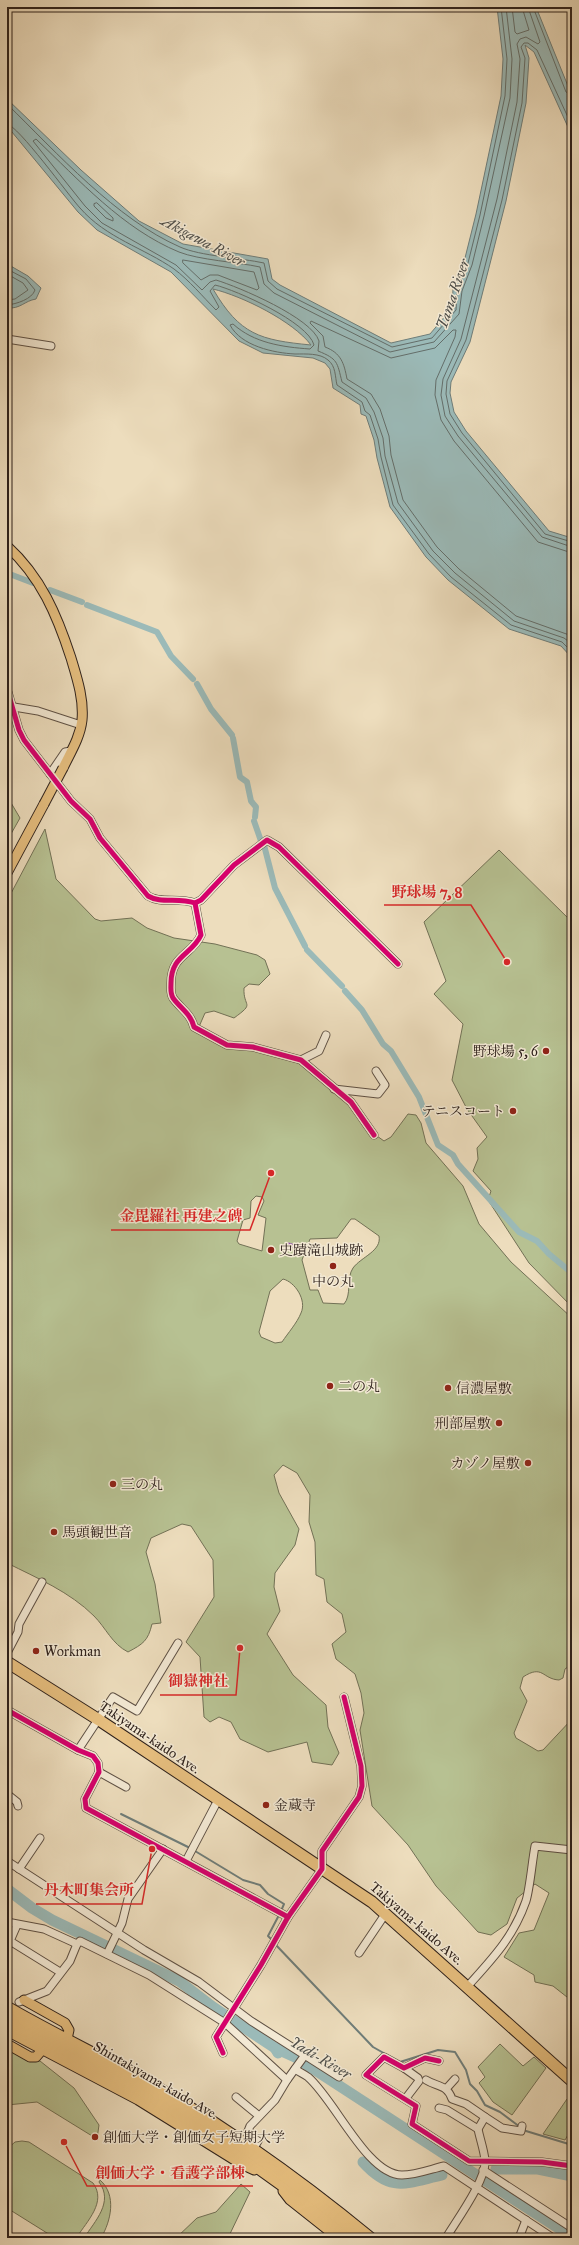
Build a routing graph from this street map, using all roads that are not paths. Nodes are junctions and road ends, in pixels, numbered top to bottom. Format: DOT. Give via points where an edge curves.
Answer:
graph roads {
  1 [pos="7,339"];
  2 [pos="50,346"];
  3 [pos="7,546"];
  4 [pos="7,689"];
  5 [pos="14,707"];
  6 [pos="81,725"];
  7 [pos="71,751"];
  8 [pos="50,774"];
  9 [pos="7,873"];
  10 [pos="195,903"];
  11 [pos="398,964"];
  12 [pos="326,1035"];
  13 [pos="301,1060"];
  14 [pos="376,1070"];
  15 [pos="334,1088"];
  16 [pos="374,1135"];
  17 [pos="42,1582"];
  18 [pos="178,1642"];
  19 [pos="7,1653"];
  20 [pos="7,1662"];
  21 [pos="344,1697"];
  22 [pos="7,1710"];
  23 [pos="99,1720"];
  24 [pos="78,1750"];
  25 [pos="99,1772"];
  26 [pos="126,1787"];
  27 [pos="7,1794"];
  28 [pos="218,1800"];
  29 [pos="18,1806"];
  30 [pos="40,1838"];
  31 [pos="163,1849"];
  32 [pos="572,1850"];
  33 [pos="7,1861"];
  34 [pos="186,1861"];
  35 [pos="19,1869"];
  36 [pos="322,1869"];
  37 [pos="386,1913"];
  38 [pos="288,1917"];
  39 [pos="7,1922"];
  40 [pos="17,1925"];
  41 [pos="116,1936"];
  42 [pos="76,1944"];
  43 [pos="108,1952"];
  44 [pos="359,1953"];
  45 [pos="60,1972"];
  46 [pos="467,1987"];
  47 [pos="22,2001"];
  48 [pos="7,2006"];
  49 [pos="233,2010"];
  50 [pos="7,2014"];
  51 [pos="7,2022"];
  52 [pos="225,2022"];
  53 [pos="7,2031"];
  54 [pos="66,2039"];
  55 [pos="7,2044"];
  56 [pos="42,2050"];
  57 [pos="223,2053"];
  58 [pos="304,2056"];
  59 [pos="439,2061"];
  60 [pos="296,2068"];
  61 [pos="404,2068"];
  62 [pos="339,2077"];
  63 [pos="455,2079"];
  64 [pos="287,2080"];
  65 [pos="426,2080"];
  66 [pos="572,2081"];
  67 [pos="446,2089"];
  68 [pos="236,2097"];
  69 [pos="406,2098"];
  70 [pos="439,2108"];
  71 [pos="259,2116"];
  72 [pos="485,2117"];
  73 [pos="522,2126"];
  74 [pos="478,2130"];
  75 [pos="254,2148"];
  76 [pos="486,2161"];
  77 [pos="572,2166"];
  78 [pos="483,2172"];
  79 [pos="266,2175"];
  80 [pos="280,2184"];
  81 [pos="477,2187"];
  82 [pos="526,2220"];
  83 [pos="572,2228"];
  84 [pos="338,2238"];
  85 [pos="348,2238"];
  86 [pos="361,2238"];
  87 [pos="372,2238"];
  88 [pos="446,2238"];
  89 [pos="519,2238"];
  90 [pos="553,2238"];
  1 -- 2 [label="street"];
  3 -- 6 [label="main road" via="34,575 54,610 79,686 82,703"];
  4 -- 5 [label="street"];
  5 -- 6 [label="street" via="38,711"];
  5 -- 8 [label="street" via="19,730"];
  6 -- 7 [label="main road"];
  7 -- 8 [label="street" via="65,752"];
  7 -- 9 [label="main road, bridge"];
  8 -- 10 [label="street" via="71,801 90,819 100,838 148,896 155,900 174,898"];
  10 -- 11 [label="street" via="201,900 234,864 267,840 279,847"];
  10 -- 13 [label="street" via="201,935 173,966 173,998 191,1017 196,1028 223,1044 253,1047"];
  12 -- 13 [label="street" via="319,1051"];
  13 -- 15 [label="street"];
  14 -- 15 [label="street" via="385,1086 378,1094"];
  15 -- 16 [label="street" via="351,1102"];
  17 -- 19 [label="street" via="19,1624 18,1632"];
  18 -- 23 [label="street" via="137,1711 113,1697"];
  20 -- 23 [label="highway, Takiyama-kaido Ave."];
  21 -- 36 [label="street" via="360,1766 362,1786 359,1797 322,1851"];
  22 -- 24 [label="street"];
  23 -- 24 [label="street"];
  23 -- 28 [label="highway, Takiyama-kaido Ave."];
  24 -- 25 [label="street" via="93,1756 98,1763"];
  25 -- 26 [label="street"];
  25 -- 31 [label="street" via="85,1799 86,1808"];
  27 -- 29 [label="street"];
  28 -- 34 [label="street"];
  28 -- 36 [label="highway, Takiyama-kaido Ave."];
  30 -- 35 [label="street"];
  31 -- 34 [label="street"];
  31 -- 41 [label="street" via="128,1899"];
  32 -- 46 [label="street" via="535,1846 526,1900 513,1932 494,1959"];
  33 -- 35 [label="street"];
  34 -- 38 [label="street"];
  35 -- 41 [label="street"];
  36 -- 37 [label="highway, Takiyama-kaido Ave."];
  36 -- 38 [label="street"];
  37 -- 44 [label="street"];
  37 -- 46 [label="highway, Takiyama-kaido Ave."];
  38 -- 49 [label="street"];
  39 -- 40 [label="street"];
  40 -- 42 [label="street" via="44,1929"];
  40 -- 45 [label="street" via="10,1941"];
  41 -- 43 [label="street"];
  41 -- 49 [label="street" via="199,1982"];
  42 -- 43 [label="street" via="80,1941"];
  42 -- 45 [label="street" via="70,1961"];
  43 -- 52 [label="street"];
  45 -- 47 [label="street" via="47,1991"];
  46 -- 66 [label="highway, Takiyama-kaido Ave."];
  47 -- 54 [label="main road" via="61,2020 68,2030"];
  48 -- 54 [label="main road"];
  49 -- 52 [label="street"];
  49 -- 58 [label="street"];
  50 -- 86 [label="main road, Shintakiyama-kaido Ave." via="124,2076 200,2121 264,2164"];
  51 -- 79 [label="main road, Shintakiyama-kaido Ave." via="143,2095 210,2136"];
  52 -- 57 [label="street" via="216,2038"];
  52 -- 64 [label="street"];
  53 -- 56 [label="main road"];
  54 -- 75 [label="main road" via="162,2090"];
  55 -- 56 [label="main road" via="34,2058"];
  56 -- 79 [label="main road" via="138,2100 241,2164"];
  58 -- 60 [label="street"];
  58 -- 62 [label="street"];
  59 -- 61 [label="street" via="425,2058"];
  60 -- 64 [label="street"];
  60 -- 81 [label="street" via="308,2076 369,2157 382,2169 402,2175 444,2166"];
  61 -- 69 [label="street" via="419,2081"];
  61 -- 69 [label="street" via="384,2057 366,2075"];
  63 -- 67 [label="street"];
  64 -- 71 [label="street" via="275,2100"];
  65 -- 67 [label="street"];
  67 -- 72 [label="street" via="452,2099 466,2104"];
  68 -- 71 [label="street"];
  69 -- 76 [label="street" via="416,2106 410,2122 469,2161"];
  70 -- 74 [label="street" via="447,2110"];
  71 -- 75 [label="street" via="248,2131 258,2141"];
  72 -- 73 [label="street" via="511,2131 521,2131"];
  72 -- 74 [label="street"];
  74 -- 76 [label="street"];
  75 -- 87 [label="main road" via="317,2193"];
  76 -- 77 [label="street" via="542,2162"];
  76 -- 78 [label="street"];
  78 -- 81 [label="street"];
  78 -- 83 [label="street"];
  79 -- 80 [label="main road, Shintakiyama-kaido Ave."];
  80 -- 84 [label="main road" via="290,2200"];
  80 -- 85 [label="main road, Shintakiyama-kaido Ave."];
  81 -- 82 [label="street"];
  81 -- 88 [label="street"];
  82 -- 89 [label="street"];
  82 -- 90 [label="street"];
}
